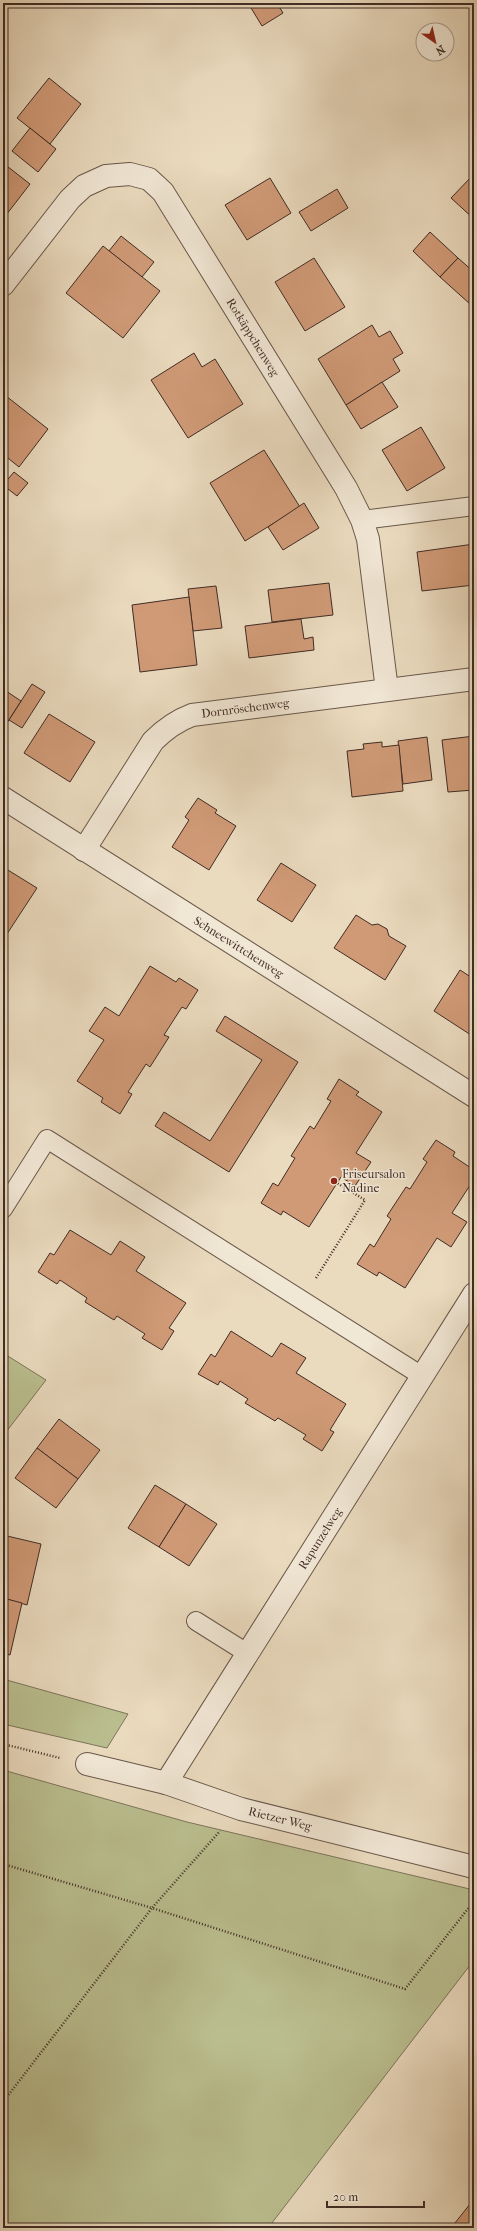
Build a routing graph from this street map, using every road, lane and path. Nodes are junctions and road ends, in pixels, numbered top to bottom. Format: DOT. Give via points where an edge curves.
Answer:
graph roads {
  1 [pos="3,285"];
  2 [pos="474,506"];
  3 [pos="362,520"];
  4 [pos="474,679"];
  5 [pos="387,690"];
  6 [pos="3,798"];
  7 [pos="84,850"];
  8 [pos="474,1096"];
  9 [pos="337,1183"];
  10 [pos="3,1209"];
  11 [pos="474,1294"];
  12 [pos="302,1300"];
  13 [pos="422,1376"];
  14 [pos="196,1621"];
  15 [pos="247,1653"];
  16 [pos="3,1744"];
  17 [pos="87,1764"];
  18 [pos="166,1783"];
  19 [pos="240,1809"];
  20 [pos="3,1864"];
  21 [pos="474,1867"];
  22 [pos="474,1901"];
  23 [pos="152,1908"];
  24 [pos="3,2102"];
  1 -- 3 [label="street, Rotkäppchenweg" via="70,199 84,186 106,176 130,174 149,179 163,192 186,226 342,482"];
  2 -- 3 [label="lane"];
  3 -- 5 [label="street, Rotkäppchenweg" via="368,539"];
  4 -- 5 [label="street, Dornröschenweg"];
  5 -- 7 [label="street, Dornröschenweg" via="192,715 179,720 153,741"];
  6 -- 7 [label="street, Schneewittchenweg"];
  7 -- 8 [label="street, Schneewittchenweg"];
  9 -- 12 [label="path" via="365,1200"];
  10 -- 12 [label="lane" via="47,1139"];
  11 -- 13 [label="street, Rapunzelweg"];
  12 -- 13 [label="lane"];
  13 -- 15 [label="street, Rapunzelweg"];
  14 -- 15 [label="lane"];
  15 -- 18 [label="street, Rapunzelweg"];
  16 -- 17 [label="path"];
  17 -- 18 [label="street, Rietzer Weg"];
  18 -- 19 [label="street, Rietzer Weg"];
  19 -- 21 [label="street, Rietzer Weg"];
  19 -- 23 [label="path"];
  20 -- 23 [label="path"];
  22 -- 23 [label="path" via="405,1989"];
  23 -- 24 [label="path"];
}
